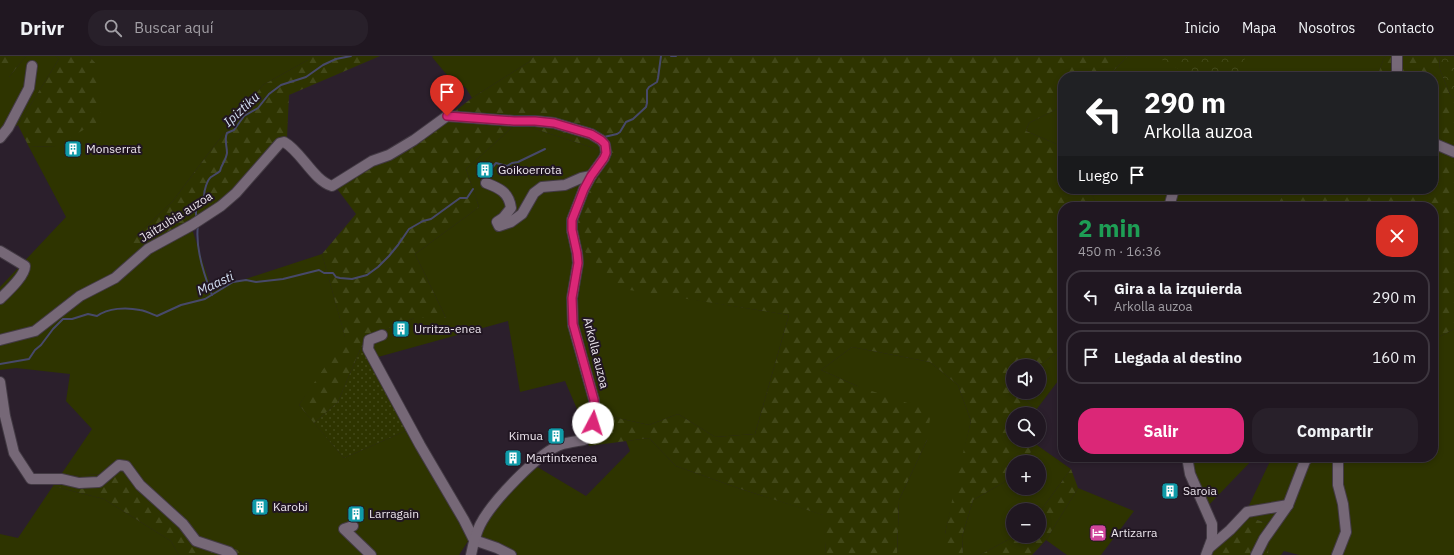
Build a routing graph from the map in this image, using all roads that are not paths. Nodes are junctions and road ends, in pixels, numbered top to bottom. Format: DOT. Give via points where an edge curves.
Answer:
graph roads {
  1 [pos="1397,56"];
  2 [pos="32,66"];
  3 [pos="1397,72"];
  4 [pos="447,116"];
  5 [pos="0,138"];
  6 [pos="1438,145"];
  7 [pos="1454,152"];
  8 [pos="591,176"];
  9 [pos="486,183"];
  10 [pos="0,251"];
  11 [pos="0,299"];
  12 [pos="382,335"];
  13 [pos="0,340"];
  14 [pos="0,382"];
  15 [pos="1188,462"];
  16 [pos="1306,462"];
  17 [pos="1338,462"];
  18 [pos="1288,505"];
  19 [pos="353,526"];
  20 [pos="474,540"];
  21 [pos="1207,552"];
  22 [pos="232,555"];
  23 [pos="371,555"];
  24 [pos="471,555"];
  25 [pos="511,555"];
  26 [pos="1256,555"];
  27 [pos="1337,555"];
  1 -- 3 [label="street"];
  2 -- 5 [label="street" via="29,88"];
  4 -- 8 [label="street, Arkolla auzoa" via="554,123 591,134 605,144 606,153"];
  4 -- 13 [label="street, Jaitzubia auzoa" via="414,140 372,161 332,186 327,185 289,144 280,143 236,193 221,206 148,249 115,278 80,296 35,331"];
  6 -- 7 [label="street"];
  8 -- 9 [label="street" via="565,185 542,187 534,193 522,214 511,222 499,226 497,222 510,208 510,200 499,188"];
  8 -- 20 [label="street, Arkolla auzoa" via="572,220 578,263 572,298 573,324 594,400 593,423 584,440 562,444 545,453 513,484 492,505"];
  10 -- 11 [label="street" via="25,266 19,279"];
  12 -- 20 [label="street" via="369,340 368,349"];
  14 -- 22 [label="street" via="14,453 31,478 62,479 79,483 99,482 119,464 126,466 140,485 183,524 196,541"];
  15 -- 21 [label="street" via="1190,474 1212,524 1212,539"];
  16 -- 18 [label="street"];
  17 -- 27 [label="street" via="1338,485 1346,532"];
  18 -- 21 [label="street" via="1247,512"];
  18 -- 26 [label="street"];
  19 -- 23 [label="street" via="344,529"];
  20 -- 24 [label="street, Arkolla auzoa"];
  20 -- 25 [label="street"];
}
